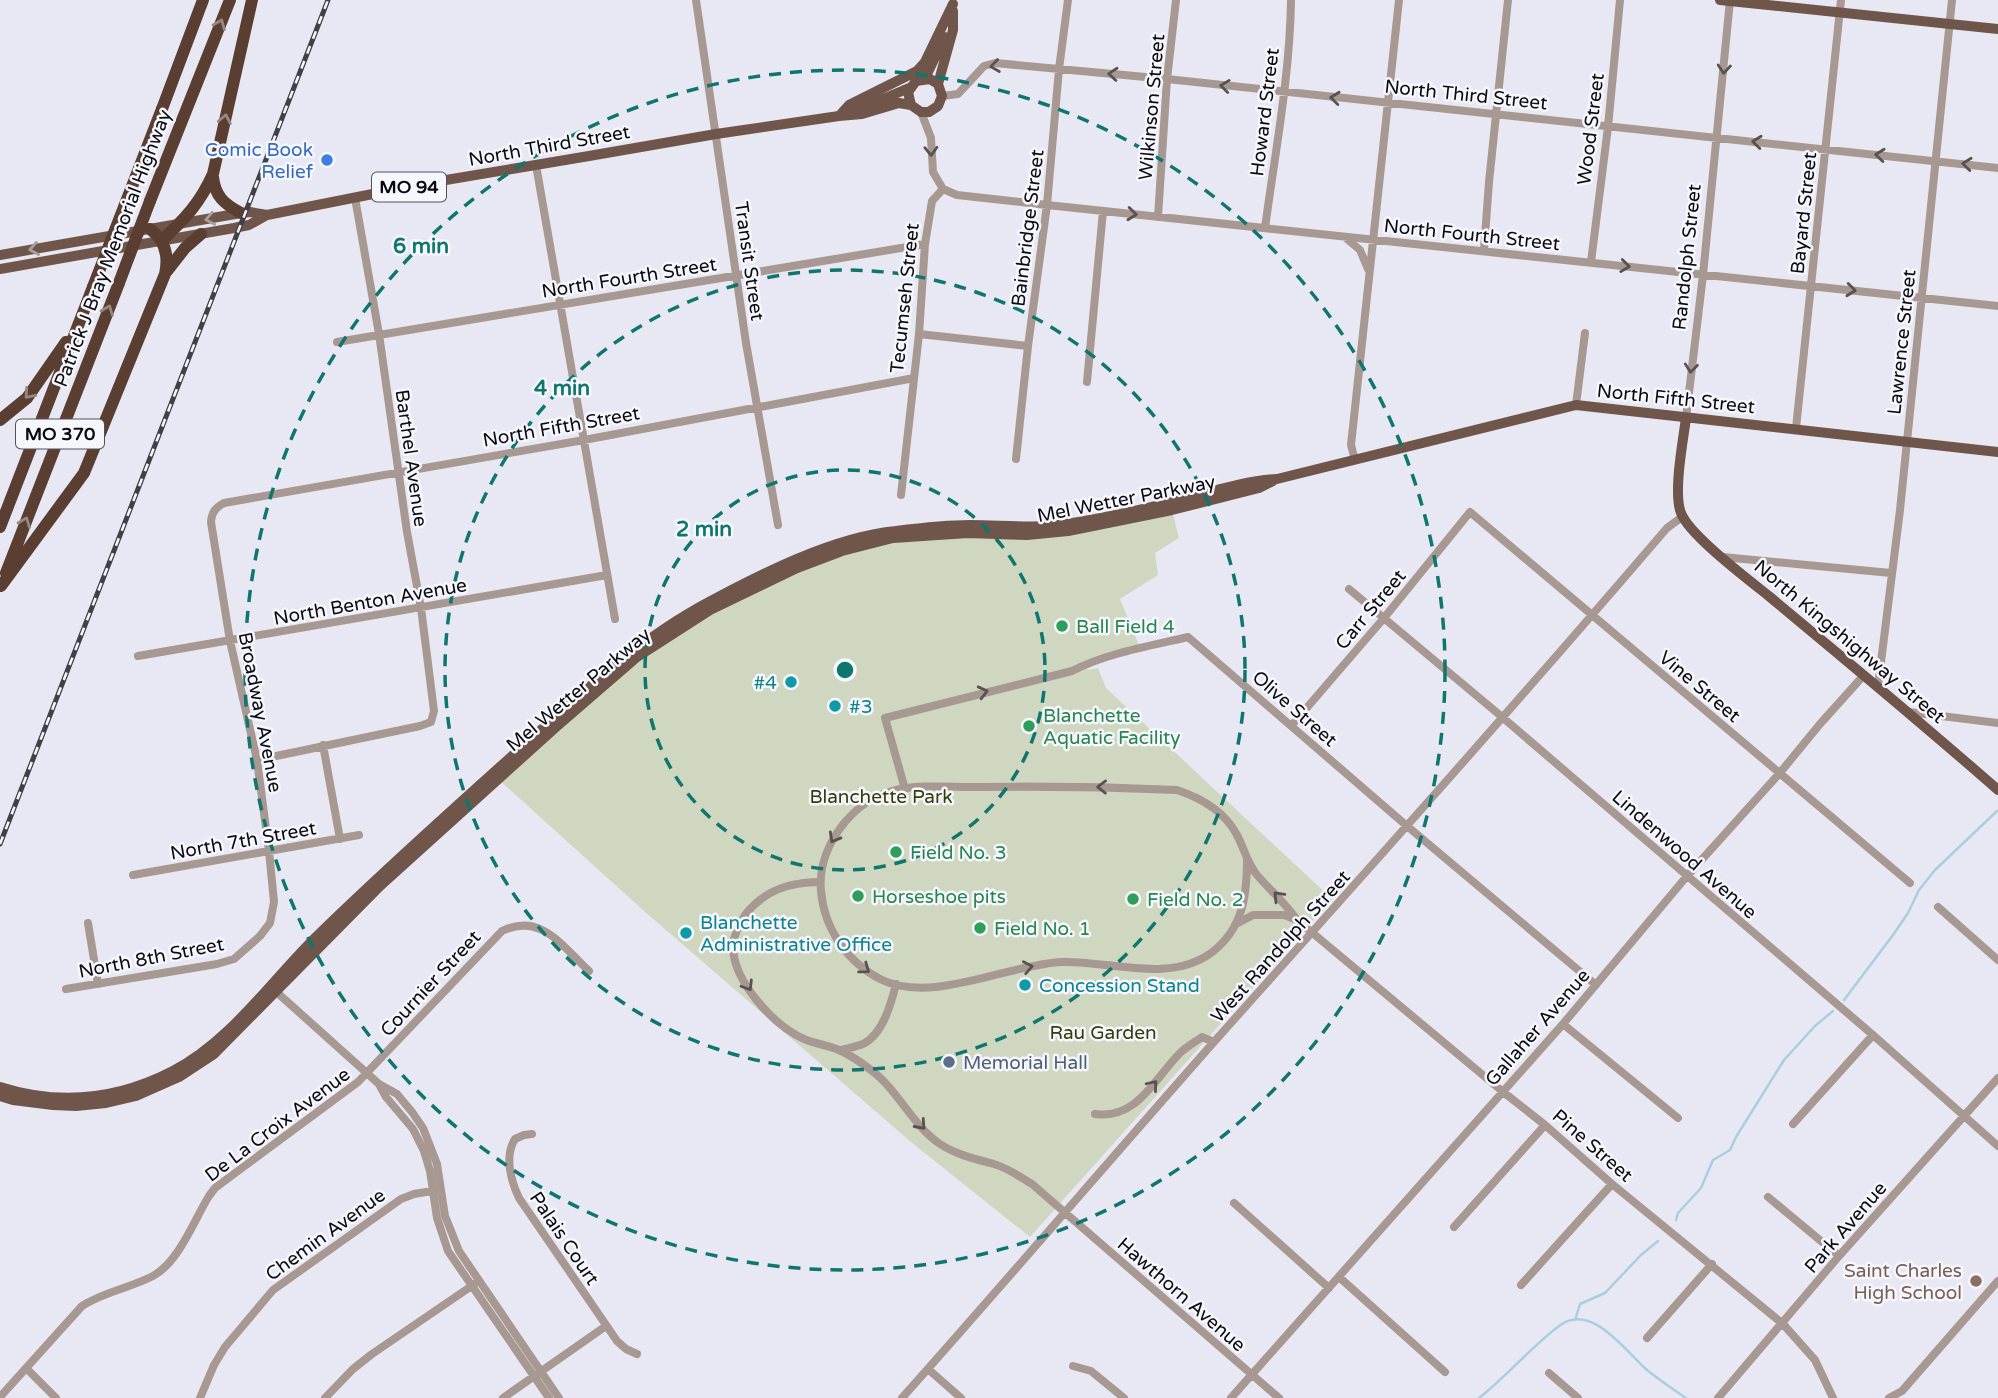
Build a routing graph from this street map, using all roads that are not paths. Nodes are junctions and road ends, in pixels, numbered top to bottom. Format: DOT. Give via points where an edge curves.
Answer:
graph roads {
  1 [pos="203,0"];
  2 [pos="230,0"];
  3 [pos="252,0"];
  4 [pos="696,0"];
  5 [pos="1068,0"];
  6 [pos="1177,0"];
  7 [pos="1291,0"];
  8 [pos="1399,0"];
  9 [pos="1508,0"];
  10 [pos="1620,0"];
  11 [pos="1726,0"];
  12 [pos="1841,0"];
  13 [pos="1952,0"];
  14 [pos="954,2"];
  15 [pos="1840,13"];
  16 [pos="1949,23"];
  17 [pos="1998,29"];
  18 [pos="1059,69"];
  19 [pos="921,74"];
  20 [pos="1167,79"];
  21 [pos="938,84"];
  22 [pos="909,88"];
  23 [pos="1283,93"];
  24 [pos="942,96"];
  25 [pos="1387,104"];
  26 [pos="911,105"];
  27 [pos="922,112"];
  28 [pos="1495,114"];
  29 [pos="839,116"];
  30 [pos="1608,127"];
  31 [pos="716,134"];
  32 [pos="1717,138"];
  33 [pos="1825,150"];
  34 [pos="1936,161"];
  35 [pos="536,165"];
  36 [pos="1998,168"];
  37 [pos="213,174"];
  38 [pos="943,189"];
  39 [pos="355,198"];
  40 [pos="1047,205"];
  41 [pos="1103,211"];
  42 [pos="240,213"];
  43 [pos="267,215"];
  44 [pos="1158,217"];
  45 [pos="179,224"];
  46 [pos="1265,228"];
  47 [pos="150,229"];
  48 [pos="201,234"];
  49 [pos="1343,237"];
  50 [pos="161,240"];
  51 [pos="1373,240"];
  52 [pos="925,244"];
  53 [pos="1484,250"];
  54 [pos="0,255"];
  55 [pos="1591,262"];
  56 [pos="0,269"];
  57 [pos="165,274"];
  58 [pos="1370,274"];
  59 [pos="735,275"];
  60 [pos="1703,275"];
  61 [pos="1811,286"];
  62 [pos="1921,298"];
  63 [pos="559,304"];
  64 [pos="1998,306"];
  65 [pos="80,322"];
  66 [pos="1585,333"];
  67 [pos="379,334"];
  68 [pos="919,334"];
  69 [pos="337,342"];
  70 [pos="1028,345"];
  71 [pos="914,378"];
  72 [pos="1087,383"];
  73 [pos="1576,405"];
  74 [pos="758,409"];
  75 [pos="1686,418"];
  76 [pos="0,420"];
  77 [pos="1796,428"];
  78 [pos="584,440"];
  79 [pos="1906,442"];
  80 [pos="1998,452"];
  81 [pos="1016,459"];
  82 [pos="1355,460"];
  83 [pos="398,473"];
  84 [pos="901,495"];
  85 [pos="215,509"];
  86 [pos="1470,512"];
  87 [pos="1682,516"];
  88 [pos="778,525"];
  89 [pos="0,527"];
  90 [pos="1723,557"];
  91 [pos="1891,573"];
  92 [pos="607,575"];
  93 [pos="0,587"];
  94 [pos="1349,589"];
  95 [pos="421,608"];
  96 [pos="1592,615"];
  97 [pos="1384,618"];
  98 [pos="615,619"];
  99 [pos="230,641"];
  100 [pos="138,656"];
  101 [pos="1864,675"];
  102 [pos="1878,686"];
  103 [pos="1909,712"];
  104 [pos="1502,717"];
  105 [pos="1998,723"];
  106 [pos="1292,725"];
  107 [pos="323,745"];
  108 [pos="257,760"];
  109 [pos="1779,774"];
  110 [pos="905,789"];
  111 [pos="1998,790"];
  112 [pos="1407,826"];
  113 [pos="359,835"];
  114 [pos="340,839"];
  115 [pos="269,851"];
  116 [pos="1247,859"];
  117 [pos="133,875"];
  118 [pos="1687,876"];
  119 [pos="820,882"];
  120 [pos="1909,883"];
  121 [pos="1938,907"];
  122 [pos="1297,920"];
  123 [pos="88,923"];
  124 [pos="270,923"];
  125 [pos="1238,923"];
  126 [pos="1312,934"];
  127 [pos="1998,960"];
  128 [pos="589,971"];
  129 [pos="98,984"];
  130 [pos="896,984"];
  131 [pos="1596,985"];
  132 [pos="66,989"];
  133 [pos="273,989"];
  134 [pos="1563,1024"];
  135 [pos="1873,1035"];
  136 [pos="1214,1042"];
  137 [pos="841,1050"];
  138 [pos="368,1073"];
  139 [pos="1998,1078"];
  140 [pos="0,1087"];
  141 [pos="1502,1091"];
  142 [pos="0,1096"];
  143 [pos="1095,1114"];
  144 [pos="1963,1116"];
  145 [pos="1678,1118"];
  146 [pos="1793,1124"];
  147 [pos="1545,1125"];
  148 [pos="532,1134"];
  149 [pos="1998,1146"];
  150 [pos="1612,1184"];
  151 [pos="437,1190"];
  152 [pos="1768,1197"];
  153 [pos="1234,1203"];
  154 [pos="1065,1214"];
  155 [pos="1454,1227"];
  156 [pos="1839,1256"];
  157 [pos="1712,1264"];
  158 [pos="1339,1277"];
  159 [pos="1998,1281"];
  160 [pos="475,1283"];
  161 [pos="1521,1285"];
  162 [pos="1329,1289"];
  163 [pos="1783,1324"];
  164 [pos="606,1326"];
  165 [pos="1647,1338"];
  166 [pos="637,1354"];
  167 [pos="1073,1366"];
  168 [pos="26,1368"];
  169 [pos="928,1369"];
  170 [pos="1446,1372"];
  171 [pos="1549,1373"];
  172 [pos="537,1374"];
  173 [pos="1251,1374"];
  174 [pos="0,1397"];
  175 [pos="56,1398"];
  176 [pos="200,1398"];
  177 [pos="325,1398"];
  178 [pos="503,1398"];
  179 [pos="549,1398"];
  180 [pos="559,1398"];
  181 [pos="902,1398"];
  182 [pos="961,1398"];
  183 [pos="1124,1398"];
  184 [pos="1231,1398"];
  185 [pos="1279,1398"];
  186 [pos="1578,1398"];
  187 [pos="1718,1398"];
  188 [pos="1833,1398"];
  189 [pos="1889,1398"];
  1 -- 65 [label="highway, Patrick J Bray Memorial Highway / MO 370, bridge"];
  93 -- 2 [label="highway, Patrick J Bray Memorial Highway / MO 370, one-way, bridge"];
  37 -- 3 [label="highway, one-way"];
  4 -- 31 [label="street, Transit Street"];
  5 -- 18 [label="street, Bainbridge Street"];
  6 -- 20 [label="street, Wilkinson Street"];
  7 -- 23 [label="street, Howard Street"];
  8 -- 25 [label="street"];
  9 -- 28 [label="street"];
  10 -- 30 [label="street, Wood Street"];
  11 -- 15 [label="main road"];
  11 -- 32 [label="street, Randolph Street, one-way"];
  12 -- 15 [label="street, Bayard Street"];
  13 -- 16 [label="street, Lawrence Street"];
  14 -- 19 [label="main road" via="944,41"];
  14 -- 21 [label="main road" via="953,30"];
  15 -- 16 [label="main road"];
  15 -- 33 [label="street, Bayard Street"];
  16 -- 17 [label="main road"];
  16 -- 34 [label="street, Lawrence Street"];
  20 -- 18 [label="street, North Third Street, one-way"];
  18 -- 24 [label="street, North Third Street, one-way" via="995,63 984,66 958,94"];
  18 -- 40 [label="street, Bainbridge Street"];
  19 -- 21 [label="main road"];
  19 -- 22 [label="main road, North Third Street"];
  19 -- 29 [label="main road, North Third Street / MO 94" via="849,105"];
  23 -- 20 [label="street, North Third Street, one-way"];
  20 -- 44 [label="street, Wilkinson Street"];
  21 -- 24 [label="main road"];
  22 -- 26 [label="main road"];
  22 -- 29 [label="main road, North Third Street"];
  25 -- 23 [label="street, North Third Street, one-way"];
  23 -- 46 [label="street, Howard Street"];
  24 -- 27 [label="main road, North Third Street" via="935,109"];
  25 -- 28 [label="street, North Third Street"];
  25 -- 51 [label="street"];
  26 -- 27 [label="main road"];
  26 -- 29 [label="main road, North Third Street / MO 94" via="899,103"];
  27 -- 38 [label="street, one-way" via="931,138 933,172"];
  28 -- 30 [label="street, North Third Street"];
  28 -- 53 [label="street"];
  29 -- 31 [label="main road, North Third Street / MO 94"];
  30 -- 32 [label="street, North Third Street"];
  30 -- 55 [label="street, Wood Street"];
  31 -- 35 [label="main road, North Third Street / MO 94"];
  31 -- 59 [label="street, Transit Street"];
  33 -- 32 [label="street, North Third Street, one-way"];
  32 -- 60 [label="street, Randolph Street"];
  34 -- 33 [label="street, North Third Street, one-way"];
  33 -- 61 [label="street, Bayard Street"];
  36 -- 34 [label="street, North Third Street, one-way"];
  34 -- 62 [label="street, Lawrence Street"];
  35 -- 39 [label="main road, North Third Street / MO 94"];
  35 -- 63 [label="street"];
  37 -- 42 [label="highway" via="218,196"];
  37 -- 45 [label="highway" via="199,202"];
  38 -- 40 [label="street, North Fourth Street" via="957,195"];
  38 -- 52 [label="street, Tecumseh Street" via="932,201"];
  39 -- 43 [label="main road, North Third Street / MO 94"];
  39 -- 67 [label="street, Barthel Avenue"];
  40 -- 41 [label="street, North Fourth Street"];
  40 -- 70 [label="street, Bainbridge Street"];
  41 -- 44 [label="street, North Fourth Street, one-way"];
  41 -- 72 [label="street"];
  42 -- 43 [label="main road, North Third Street / MO 94"];
  42 -- 45 [label="main road, North Third Street / MO 94, one-way"];
  43 -- 48 [label="main road, North Third Street / MO 94" via="249,225"];
  44 -- 46 [label="street, North Fourth Street"];
  45 -- 47 [label="main road, North Third Street / MO 94"];
  45 -- 50 [label="highway"];
  46 -- 49 [label="street, North Fourth Street"];
  47 -- 50 [label="highway"];
  47 -- 54 [label="main road, North Third Street / MO 94, one-way"];
  48 -- 50 [label="main road, North Third Street / MO 94"];
  48 -- 57 [label="highway"];
  49 -- 51 [label="street, North Fourth Street"];
  49 -- 58 [label="street" via="1360,250"];
  50 -- 56 [label="main road, North Third Street / MO 94"];
  50 -- 57 [label="highway" via="167,259"];
  51 -- 53 [label="street, North Fourth Street"];
  51 -- 58 [label="street"];
  52 -- 59 [label="street, North Fourth Street"];
  52 -- 68 [label="street, Tecumseh Street"];
  53 -- 55 [label="street, North Fourth Street"];
  55 -- 60 [label="street, North Fourth Street, one-way"];
  57 -- 93 [label="highway" via="84,473"];
  58 -- 82 [label="street" via="1351,446"];
  59 -- 63 [label="street, North Fourth Street"];
  59 -- 74 [label="street, Transit Street"];
  60 -- 61 [label="street, North Fourth Street"];
  60 -- 75 [label="street, Randolph Street, one-way"];
  61 -- 62 [label="street, North Fourth Street, one-way"];
  61 -- 77 [label="street, Bayard Street"];
  62 -- 64 [label="street, North Fourth Street"];
  62 -- 79 [label="street, Lawrence Street"];
  63 -- 67 [label="street, North Fourth Street"];
  63 -- 78 [label="street"];
  65 -- 76 [label="highway, one-way" via="36,387"];
  65 -- 89 [label="highway, Patrick J Bray Memorial Highway / MO 370"];
  66 -- 73 [label="street"];
  67 -- 69 [label="street, North Fourth Street"];
  67 -- 83 [label="street, Barthel Avenue"];
  68 -- 70 [label="street"];
  68 -- 71 [label="street, Tecumseh Street"];
  70 -- 81 [label="street, Bainbridge Street"];
  71 -- 74 [label="street, North Fifth Street"];
  71 -- 84 [label="street, Tecumseh Street"];
  73 -- 75 [label="main road, North Fifth Street"];
  73 -- 82 [label="main road, North Fifth Street"];
  74 -- 78 [label="street, North Fifth Street"];
  74 -- 88 [label="street, Transit Street"];
  75 -- 77 [label="main road, North Fifth Street"];
  75 -- 87 [label="main road, Randolph Street" via="1678,492"];
  77 -- 79 [label="main road, North Fifth Street"];
  78 -- 83 [label="street, North Fifth Street"];
  78 -- 92 [label="street"];
  79 -- 80 [label="main road, North Fifth Street"];
  79 -- 91 [label="street, Lawrence Street"];
  82 -- 133 [label="main road, Mel Wetter Parkway" via="1172,510 1027,535 893,538 808,563 710,610 637,657 556,727"];
  83 -- 85 [label="street, North Fifth Street" via="223,503"];
  83 -- 95 [label="street, Barthel Avenue"];
  85 -- 99 [label="street, Broadway Avenue" via="211,522"];
  86 -- 96 [label="street, Vine Street"];
  86 -- 97 [label="street, Carr Street"];
  87 -- 90 [label="main road, North Kingshighway Street"];
  87 -- 96 [label="street, West Randolph Street"];
  90 -- 91 [label="street"];
  90 -- 101 [label="main road, North Kingshighway Street"];
  91 -- 102 [label="street, Lawrence Street"];
  92 -- 95 [label="street, North Benton Avenue"];
  92 -- 98 [label="street"];
  94 -- 97 [label="street, Lindenwood Avenue"];
  95 -- 99 [label="street, North Benton Avenue"];
  95 -- 107 [label="street, Barthel Avenue" via="435,711 431,722"];
  96 -- 104 [label="street, West Randolph Street"];
  96 -- 109 [label="street, Vine Street"];
  97 -- 104 [label="street, Lindenwood Avenue"];
  97 -- 106 [label="street, Carr Street"];
  99 -- 100 [label="street, North Benton Avenue"];
  99 -- 108 [label="street, Broadway Avenue"];
  101 -- 102 [label="main road, North Kingshighway Street"];
  101 -- 109 [label="street, Gallaher Avenue"];
  102 -- 103 [label="main road, North Kingshighway Street"];
  103 -- 105 [label="street"];
  103 -- 111 [label="main road, North Kingshighway Street"];
  104 -- 112 [label="street, West Randolph Street"];
  104 -- 118 [label="street, Lindenwood Avenue"];
  110 -- 106 [label="street, Olive Street, one-way" via="885,718 1188,637"];
  106 -- 112 [label="street, Olive Street"];
  107 -- 108 [label="street"];
  107 -- 114 [label="street"];
  108 -- 115 [label="street, Broadway Avenue"];
  109 -- 118 [label="street, Gallaher Avenue"];
  109 -- 120 [label="street, Vine Street"];
  116 -- 110 [label="street, Pine Street, one-way" via="1221,814 1177,790"];
  110 -- 119 [label="street, Pine Street, one-way" via="890,791 854,812 829,846"];
  112 -- 126 [label="street, West Randolph Street"];
  112 -- 131 [label="street, Olive Street"];
  113 -- 114 [label="street, North 7th Street"];
  114 -- 115 [label="street, North 7th Street"];
  115 -- 117 [label="street, North 7th Street"];
  115 -- 124 [label="street, Broadway Avenue" via="274,902"];
  122 -- 116 [label="street, Pine Street, one-way"];
  116 -- 125 [label="street" via="1244,906"];
  118 -- 131 [label="street, Gallaher Avenue"];
  118 -- 135 [label="street, Lindenwood Avenue"];
  119 -- 130 [label="street, one-way" via="821,899 843,950 860,967"];
  119 -- 137 [label="street, Hawthorn Avenue, one-way" via="787,885 768,893 741,922 733,943 736,964 760,1003 805,1040"];
  121 -- 127 [label="street"];
  122 -- 125 [label="street" via="1284,915 1253,915"];
  122 -- 126 [label="street, Pine Street"];
  123 -- 129 [label="street"];
  124 -- 129 [label="street, North 8th Street" via="234,959"];
  130 -- 125 [label="street, one-way" via="939,987 1062,962 1169,968 1210,953"];
  126 -- 136 [label="street, West Randolph Street"];
  126 -- 141 [label="street, Pine Street"];
  128 -- 138 [label="street, Cournier Street" via="540,928 508,928"];
  129 -- 132 [label="street, North 8th Street"];
  130 -- 137 [label="street" via="887,1013 871,1039"];
  131 -- 134 [label="street, Gallaher Avenue"];
  133 -- 138 [label="street"];
  133 -- 140 [label="main road, Mel Wetter Parkway" via="209,1048 134,1089 76,1098"];
  133 -- 142 [label="main road, Mel Wetter Parkway" via="214,1054 179,1077 136,1096 76,1106"];
  134 -- 141 [label="street, Gallaher Avenue"];
  134 -- 145 [label="street"];
  135 -- 144 [label="street, Lindenwood Avenue"];
  135 -- 146 [label="street"];
  143 -- 136 [label="street, one-way" via="1107,1116 1138,1103 1181,1051 1202,1037"];
  136 -- 154 [label="street, West Randolph Street"];
  137 -- 154 [label="street, Hawthorn Avenue, one-way" via="873,1071 938,1143 1032,1184"];
  138 -- 151 [label="street" via="397,1094 423,1128 437,1164"];
  138 -- 168 [label="street, De La Croix Avenue" via="215,1188 166,1266 82,1306"];
  139 -- 144 [label="street, Park Avenue"];
  141 -- 147 [label="street, Pine Street"];
  141 -- 158 [label="street, Gallaher Avenue"];
  144 -- 149 [label="street, Lindenwood Avenue"];
  144 -- 156 [label="street, Park Avenue"];
  147 -- 150 [label="street, Pine Street"];
  147 -- 155 [label="street"];
  148 -- 164 [label="street, Palais Court" via="512,1143 514,1189"];
  150 -- 157 [label="street, Pine Street"];
  150 -- 161 [label="street"];
  151 -- 160 [label="street"];
  151 -- 176 [label="street, Chemin Avenue" via="401,1199 273,1290 225,1347"];
  152 -- 156 [label="street"];
  153 -- 162 [label="street"];
  154 -- 169 [label="street, West Randolph Street"];
  154 -- 173 [label="street, Hawthorn Avenue"];
  156 -- 163 [label="street, Park Avenue"];
  157 -- 163 [label="street, Pine Street"];
  157 -- 165 [label="street"];
  158 -- 162 [label="street, Gallaher Avenue"];
  158 -- 170 [label="street"];
  159 -- 189 [label="street" via="1902,1391"];
  160 -- 172 [label="street"];
  160 -- 177 [label="street" via="372,1353"];
  162 -- 173 [label="street, Gallaher Avenue"];
  163 -- 187 [label="street, Park Avenue"];
  163 -- 188 [label="street, Pine Street" via="1815,1360"];
  164 -- 166 [label="street, Palais Court" via="626,1349"];
  164 -- 172 [label="street"];
  167 -- 183 [label="street" via="1091,1371"];
  168 -- 174 [label="street, De La Croix Avenue"];
  168 -- 175 [label="street"];
  169 -- 181 [label="street, West Randolph Street"];
  169 -- 182 [label="street"];
  171 -- 186 [label="street"];
  172 -- 178 [label="street"];
  172 -- 179 [label="street"];
  172 -- 180 [label="street"];
  173 -- 184 [label="street, Gallaher Avenue"];
  173 -- 185 [label="street, Hawthorn Avenue"];
}
